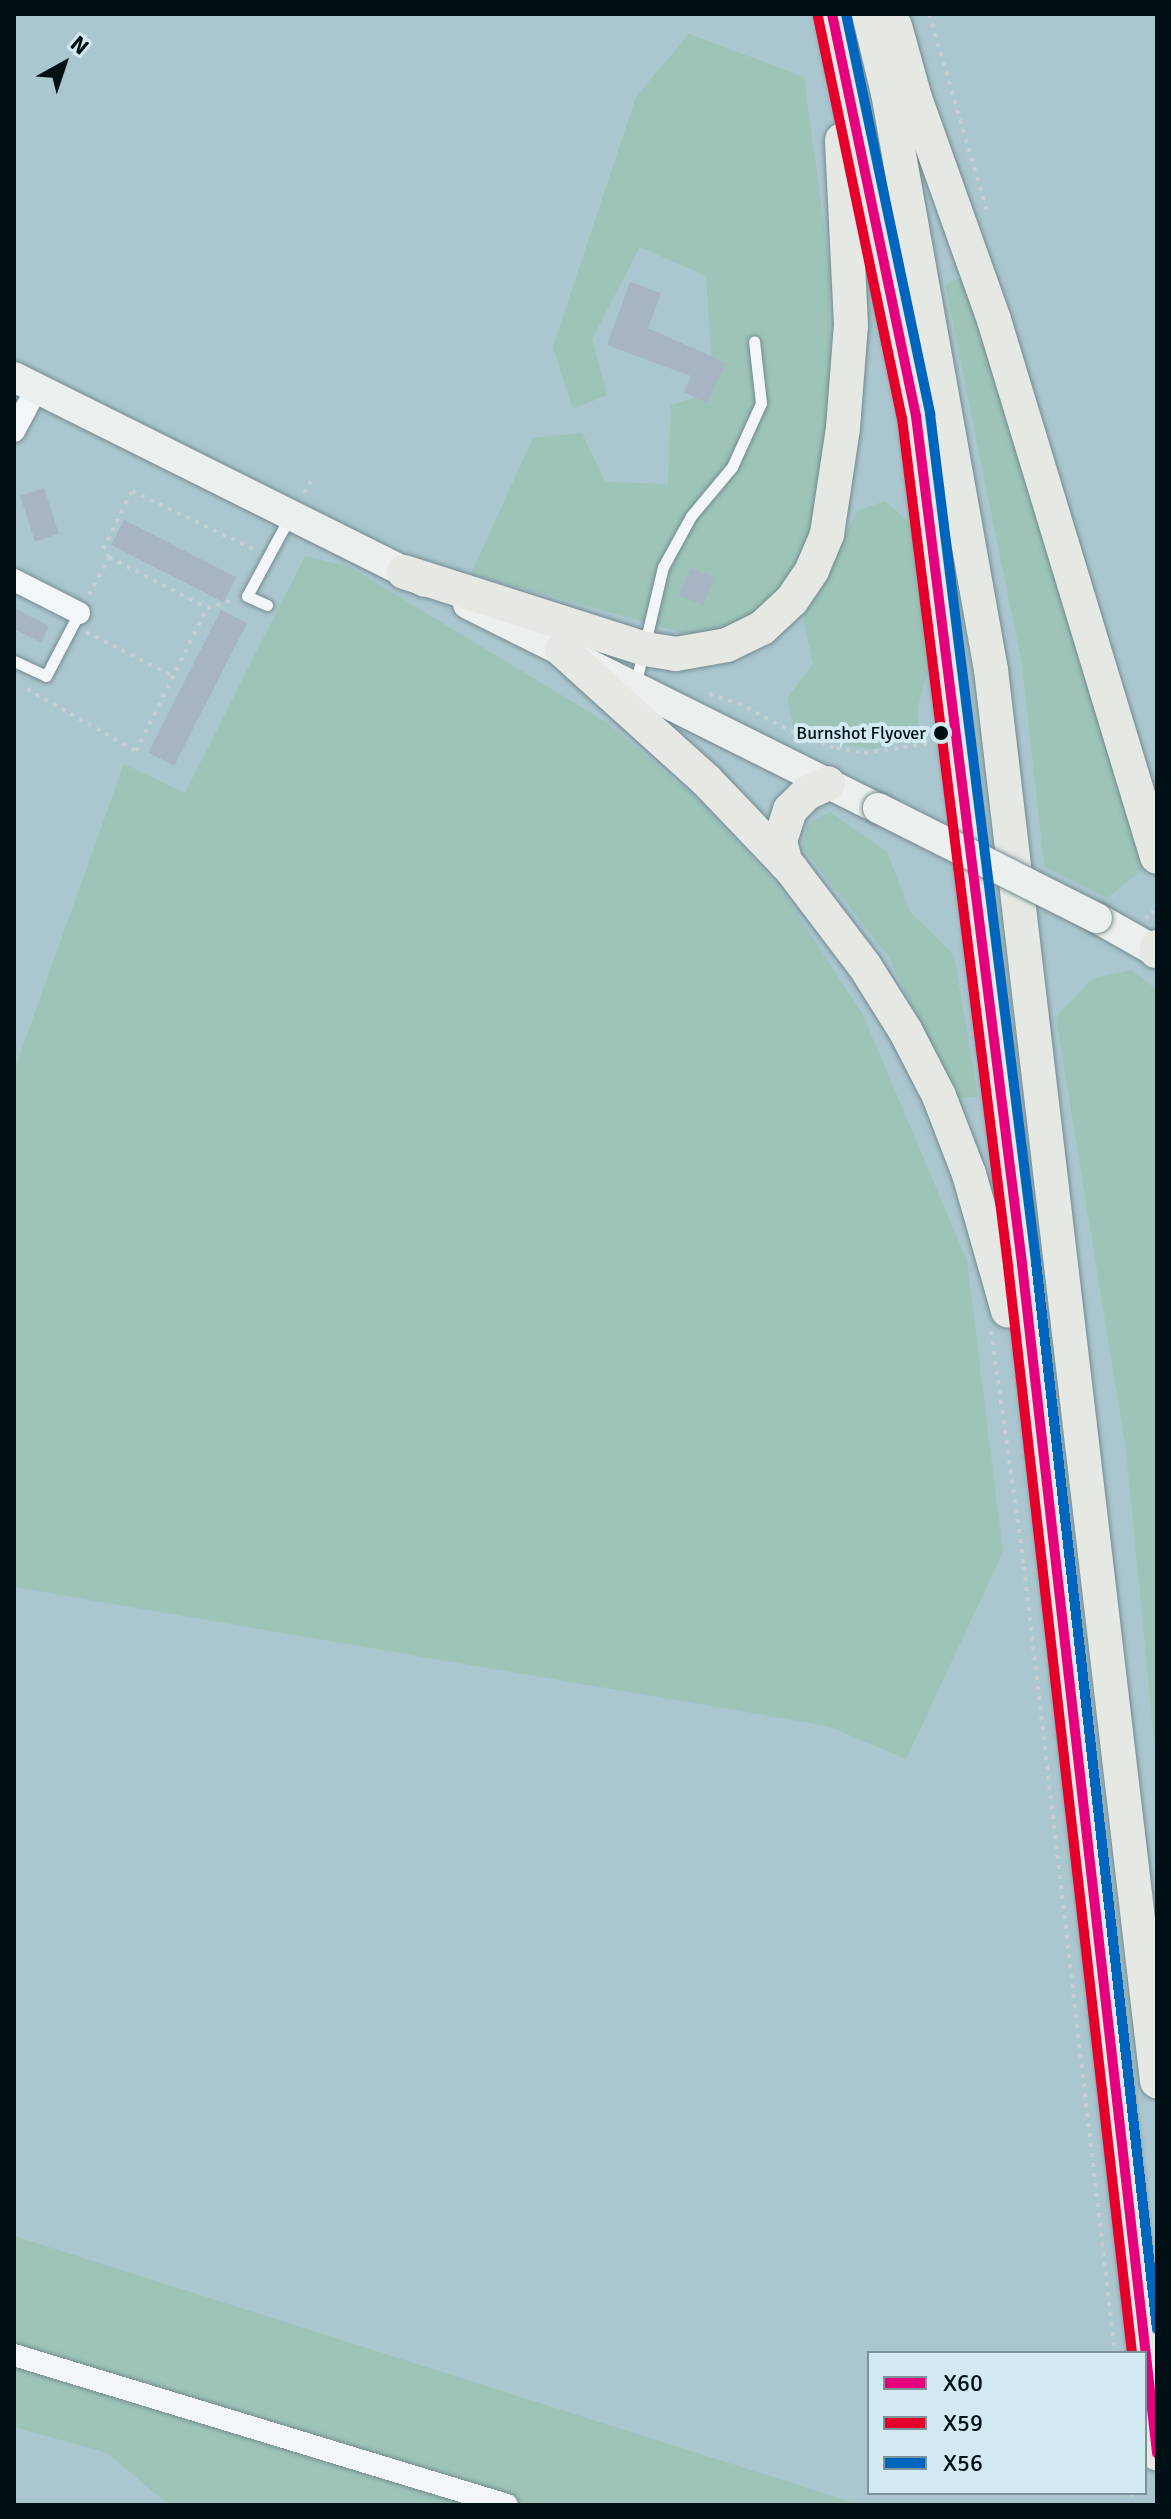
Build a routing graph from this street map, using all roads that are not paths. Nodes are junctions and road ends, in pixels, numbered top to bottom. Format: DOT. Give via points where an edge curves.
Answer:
graph roads {
  1 [pos="869,14"];
  2 [pos="892,14"];
  3 [pos="835,22"];
  4 [pos="754,341"];
  5 [pos="26,382"];
  6 [pos="14,431"];
  7 [pos="290,515"];
  8 [pos="404,572"];
  9 [pos="14,580"];
  10 [pos="267,605"];
  11 [pos="79,613"];
  12 [pos="645,649"];
  13 [pos="562,650"];
  14 [pos="14,661"];
  15 [pos="631,698"];
  16 [pos="828,783"];
  17 [pos="1157,857"];
  18 [pos="786,864"];
  19 [pos="1157,950"];
  20 [pos="1043,1468"];
  21 [pos="1157,2081"];
  22 [pos="1145,2351"];
  23 [pos="14,2355"];
  24 [pos="1147,2367"];
  25 [pos="1157,2453"];
  26 [pos="507,2505"];
  1 -- 21 [label="main road" via="888,93 991,670"];
  2 -- 17 [label="main road" via="915,98 994,320"];
  3 -- 12 [label="main road" via="851,325 827,534 792,600 762,628 703,652"];
  3 -- 20 [label="main road" via="916,416"];
  4 -- 12 [label="lane" via="761,403 732,467 691,516 663,567"];
  5 -- 6 [label="street"];
  5 -- 7 [label="street"];
  7 -- 8 [label="street"];
  7 -- 10 [label="lane" via="247,596"];
  8 -- 12 [label="main road"];
  8 -- 13 [label="street"];
  9 -- 11 [label="street"];
  11 -- 14 [label="lane" via="46,676"];
  12 -- 15 [label="lane"];
  13 -- 15 [label="main road"];
  15 -- 16 [label="street"];
  15 -- 18 [label="main road"];
  16 -- 18 [label="main road" via="807,793 790,810 780,841"];
  16 -- 19 [label="street, bridge"];
  18 -- 20 [label="main road" via="864,965 939,1096 1000,1274"];
  20 -- 22 [label="main road"];
  23 -- 26 [label="street"];
  24 -- 25 [label="main road"];
}
